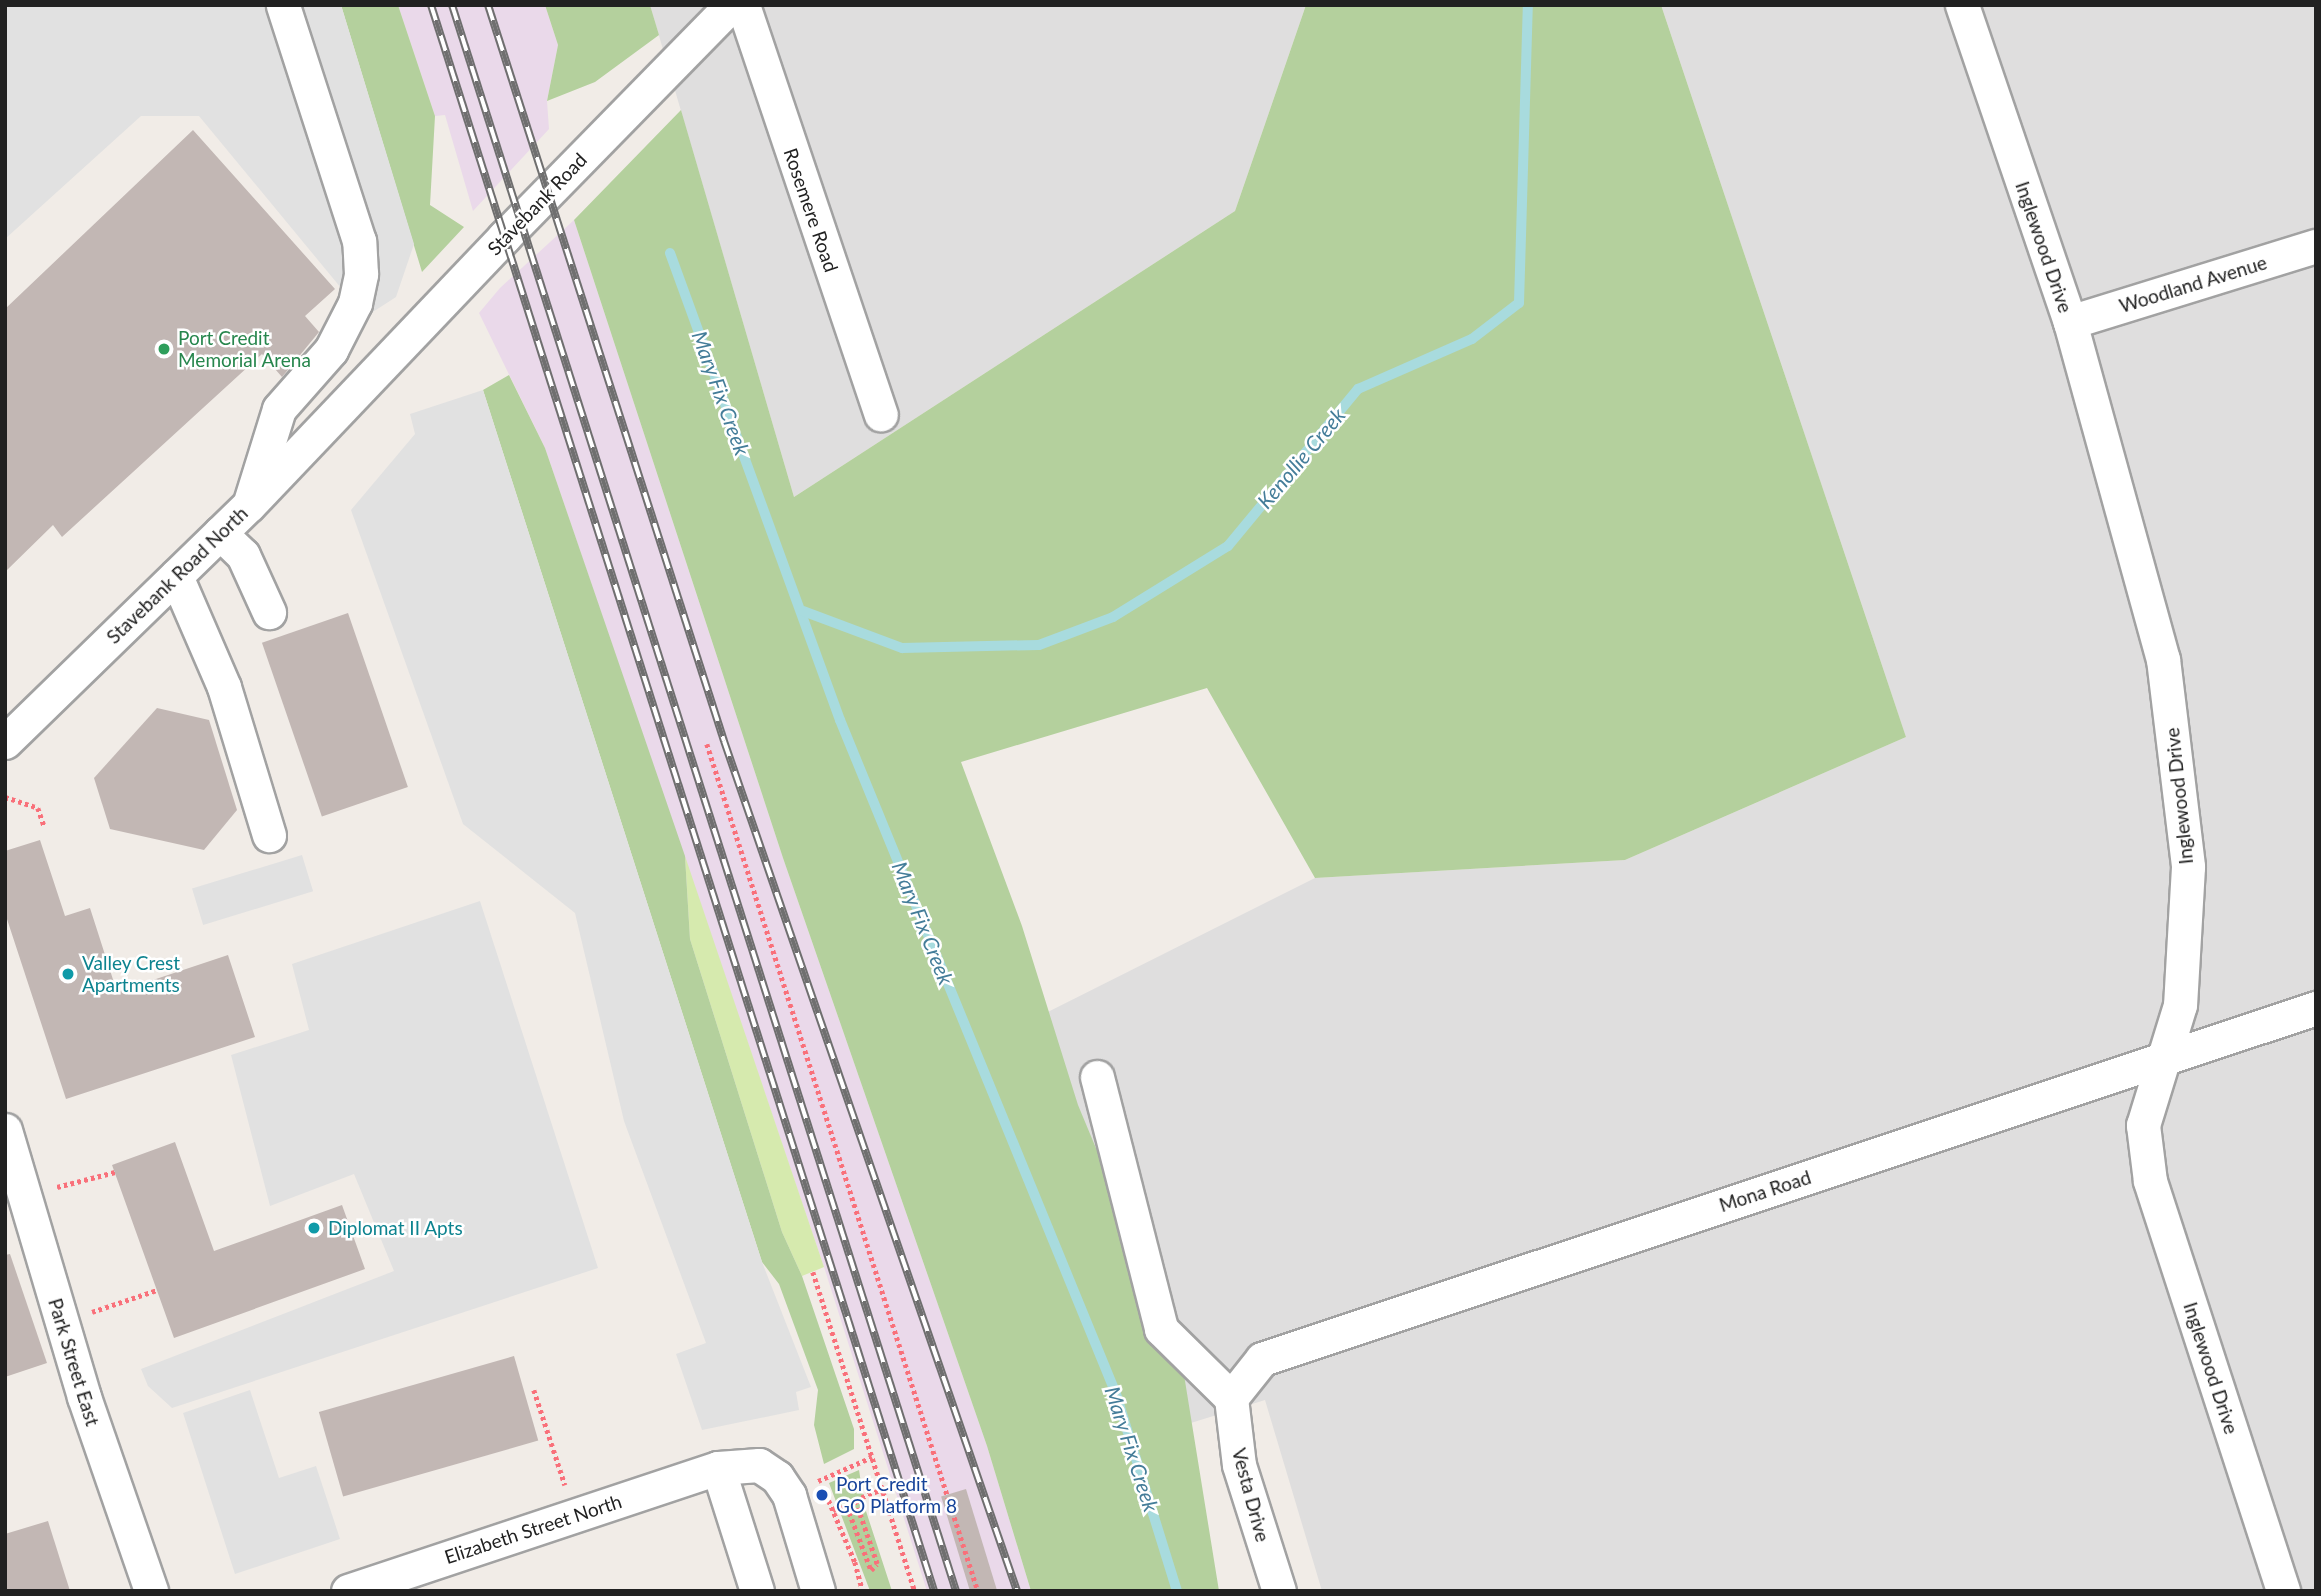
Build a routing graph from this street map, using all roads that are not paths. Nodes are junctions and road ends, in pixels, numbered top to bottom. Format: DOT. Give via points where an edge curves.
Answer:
graph roads {
  1 [pos="283,5"];
  2 [pos="731,5"];
  3 [pos="743,5"];
  4 [pos="1962,5"];
  5 [pos="2316,246"];
  6 [pos="2070,322"];
  7 [pos="345,404"];
  8 [pos="881,414"];
  9 [pos="249,505"];
  10 [pos="220,533"];
  11 [pos="176,576"];
  12 [pos="269,612"];
  13 [pos="5,741"];
  14 [pos="269,835"];
  15 [pos="2316,1008"];
  16 [pos="2161,1059"];
  17 [pos="1097,1077"];
  18 [pos="5,1130"];
  19 [pos="1231,1398"];
  20 [pos="718,1468"];
  21 [pos="151,1591"];
  22 [pos="348,1591"];
  23 [pos="757,1591"];
  24 [pos="818,1591"];
  25 [pos="1279,1591"];
  26 [pos="2283,1591"];
  1 -- 9 [label="street" via="359,241 360,274 355,303 331,350 279,409"];
  2 -- 7 [label="street, Stavebank Road"];
  3 -- 8 [label="street, Rosemere Road"];
  4 -- 6 [label="street, Inglewood Drive"];
  5 -- 6 [label="street, Woodland Avenue"];
  6 -- 16 [label="street, Inglewood Drive" via="2165,673 2188,867 2180,1005"];
  7 -- 9 [label="street, Stavebank Road North"];
  9 -- 10 [label="street, Stavebank Road North"];
  10 -- 11 [label="street, Stavebank Road North"];
  10 -- 12 [label="street" via="243,555"];
  11 -- 13 [label="street, Stavebank Road North"];
  11 -- 14 [label="street" via="225,687"];
  15 -- 16 [label="street, Mona Road"];
  16 -- 19 [label="street, Mona Road" via="1262,1359"];
  16 -- 26 [label="street, Inglewood Drive" via="2143,1125 2150,1181"];
  17 -- 19 [label="street" via="1161,1328"];
  18 -- 21 [label="street, Park Street East" via="84,1397"];
  19 -- 25 [label="street, Vesta Drive" via="1239,1465"];
  20 -- 22 [label="street, Elizabeth Street North"];
  20 -- 23 [label="street"];
  20 -- 24 [label="street, Elizabeth Street North" via="759,1465 777,1477 789,1495"];
}
